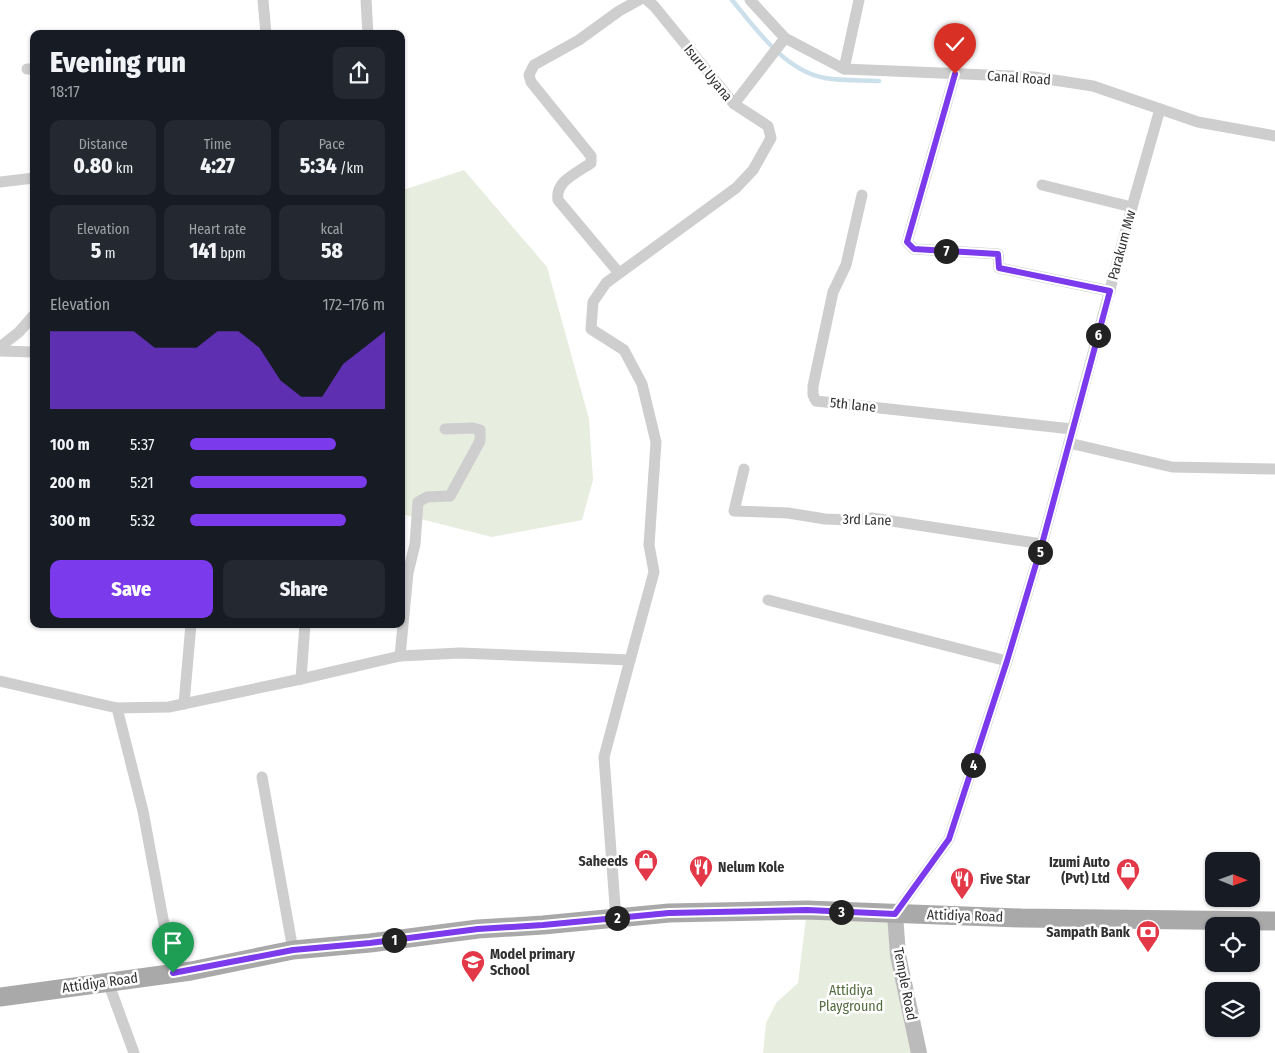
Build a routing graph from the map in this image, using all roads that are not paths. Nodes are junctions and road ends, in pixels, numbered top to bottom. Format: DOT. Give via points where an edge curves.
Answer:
graph roads {
  1 [pos="263,0"];
  2 [pos="366,0"];
  3 [pos="639,0"];
  4 [pos="647,0"];
  5 [pos="750,0"];
  6 [pos="859,0"];
  7 [pos="761,6"];
  8 [pos="266,30"];
  9 [pos="368,30"];
  10 [pos="784,40"];
  11 [pos="844,69"];
  12 [pos="955,74"];
  13 [pos="734,104"];
  14 [pos="1160,109"];
  15 [pos="1275,136"];
  16 [pos="30,178"];
  17 [pos="0,182"];
  18 [pos="1042,185"];
  19 [pos="862,195"];
  20 [pos="1132,207"];
  21 [pos="619,273"];
  22 [pos="1110,291"];
  23 [pos="30,320"];
  24 [pos="0,349"];
  25 [pos="30,352"];
  26 [pos="445,429"];
  27 [pos="1072,429"];
  28 [pos="1069,443"];
  29 [pos="744,469"];
  30 [pos="1275,469"];
  31 [pos="1042,544"];
  32 [pos="768,600"];
  33 [pos="405,604"];
  34 [pos="191,628"];
  35 [pos="305,628"];
  36 [pos="403,628"];
  37 [pos="400,656"];
  38 [pos="630,660"];
  39 [pos="1007,661"];
  40 [pos="301,679"];
  41 [pos="0,681"];
  42 [pos="184,704"];
  43 [pos="117,708"];
  44 [pos="262,777"];
  45 [pos="895,914"];
  46 [pos="616,918"];
  47 [pos="1275,921"];
  48 [pos="293,950"];
  49 [pos="173,973"];
  50 [pos="108,982"];
  51 [pos="0,996"];
  52 [pos="134,1053"];
  53 [pos="919,1053"];
  1 -- 8 [label="street"];
  2 -- 9 [label="street"];
  3 -- 21 [label="street" via="534,66 529,74 531,82 591,156 591,163 562,182 557,192 558,200"];
  4 -- 13 [label="street, Isuru Uyana"];
  5 -- 7 [label="street, Canal Road"];
  6 -- 11 [label="street"];
  7 -- 10 [label="street, Canal Road"];
  10 -- 11 [label="street, Canal Road"];
  10 -- 13 [label="street"];
  11 -- 12 [label="street, Canal Road"];
  12 -- 14 [label="street, Canal Road" via="1034,77 1092,86"];
  12 -- 22 [label="street" via="907,242 914,249 998,254 999,268"];
  13 -- 21 [label="street, Isuru Uyana" via="768,126 771,138 753,170 736,188"];
  14 -- 15 [label="street, Canal Road" via="1198,122"];
  14 -- 20 [label="street, Parakum Mw"];
  16 -- 17 [label="street"];
  18 -- 20 [label="street"];
  19 -- 27 [label="street, 5th lane" via="846,264 833,292 813,386 816,401"];
  20 -- 22 [label="street, Parakum Mw"];
  21 -- 38 [label="street, Isuru Uyana" via="606,283 593,302 591,329 624,350 642,384 656,442 649,544 654,572"];
  22 -- 27 [label="street, Parakum Mw"];
  23 -- 24 [label="street"];
  24 -- 25 [label="street"];
  26 -- 33 [label="street" via="480,430 480,441 450,496 428,497 418,502"];
  27 -- 28 [label="street, Parakum Mw"];
  28 -- 30 [label="street" via="1172,467"];
  28 -- 31 [label="street, Parakum Mw"];
  29 -- 31 [label="street, 3rd Lane" via="734,511 843,520 872,518"];
  31 -- 39 [label="street, Parakum Mw"];
  32 -- 39 [label="street"];
  34 -- 42 [label="street"];
  35 -- 40 [label="street"];
  36 -- 37 [label="street"];
  37 -- 38 [label="street" via="460,653"];
  37 -- 40 [label="street"];
  38 -- 46 [label="street" via="604,757"];
  39 -- 45 [label="street, Parakum Mw" via="949,839"];
  40 -- 42 [label="street"];
  41 -- 43 [label="street"];
  42 -- 43 [label="street"];
  43 -- 49 [label="street" via="143,811"];
  44 -- 48 [label="street"];
  45 -- 46 [label="main road, Attidiya Road" via="723,911"];
  45 -- 47 [label="main road, Attidiya Road"];
  45 -- 53 [label="street, Temple Road" via="898,955"];
  46 -- 48 [label="main road, Attidiya Road" via="478,929"];
  48 -- 49 [label="main road, Attidiya Road"];
  49 -- 50 [label="main road, Attidiya Road"];
  50 -- 51 [label="main road, Attidiya Road"];
  50 -- 52 [label="street"];
}
